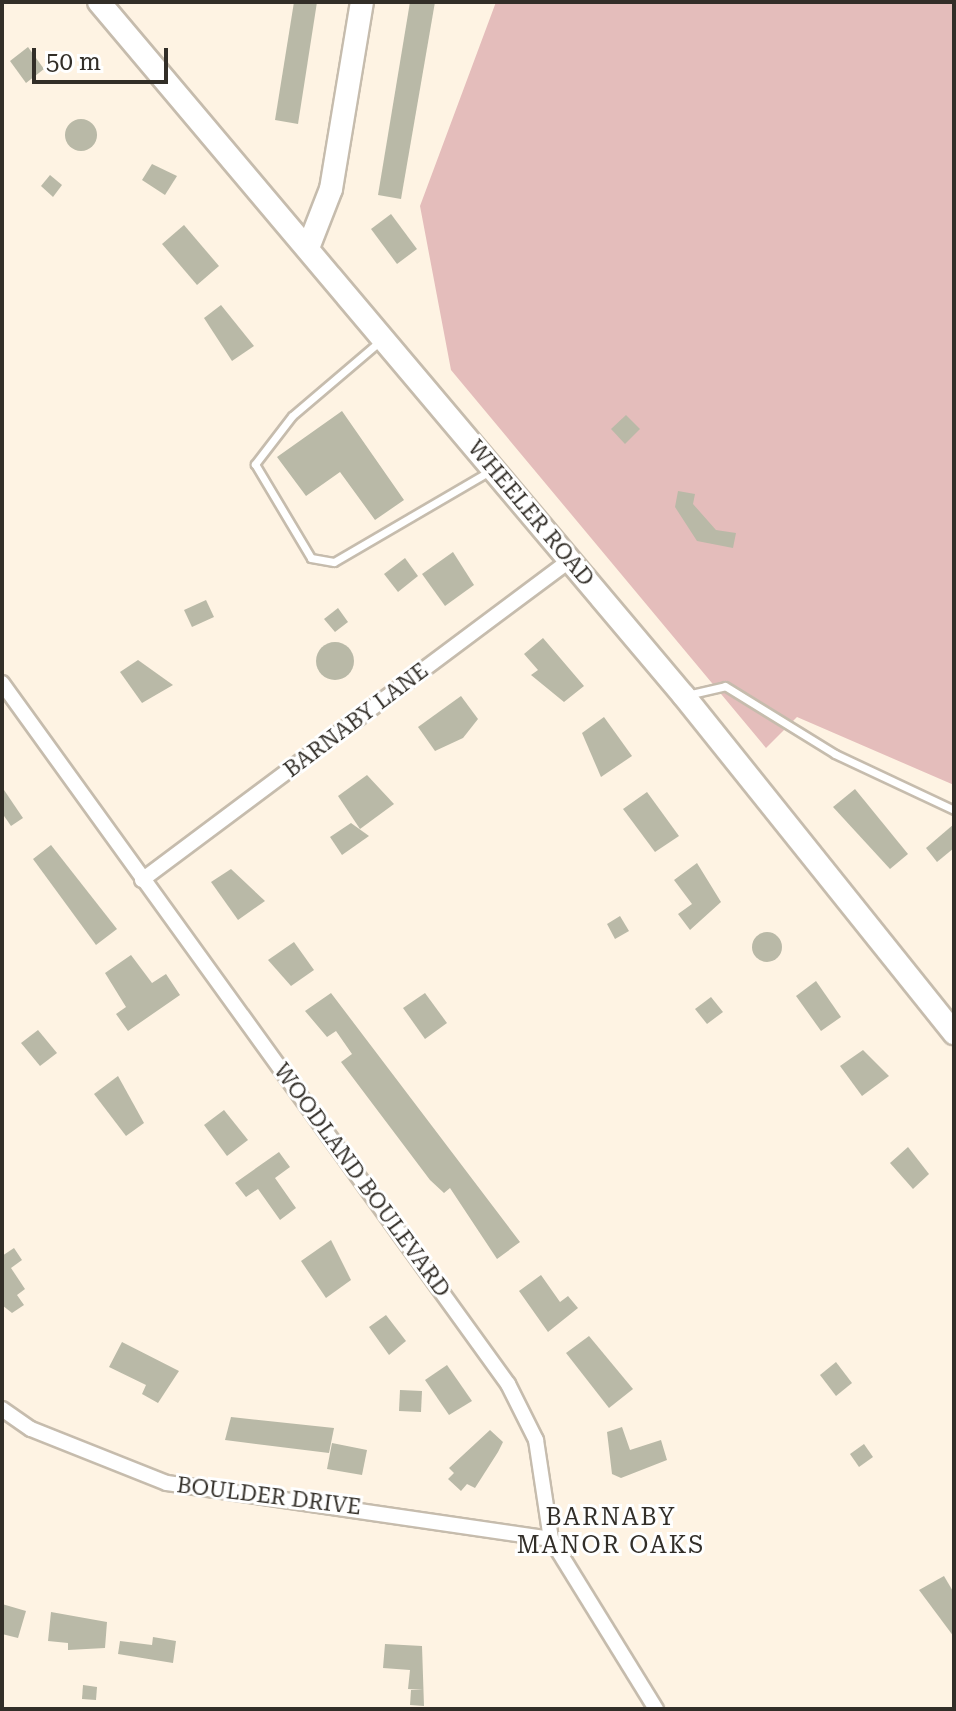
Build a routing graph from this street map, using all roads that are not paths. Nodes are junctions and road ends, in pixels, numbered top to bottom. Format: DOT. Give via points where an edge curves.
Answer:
graph roads {
  1 [pos="99,2"];
  2 [pos="362,2"];
  3 [pos="308,248"];
  4 [pos="384,338"];
  5 [pos="493,468"];
  6 [pos="570,560"];
  7 [pos="2,683"];
  8 [pos="684,696"];
  9 [pos="954,810"];
  10 [pos="142,880"];
  11 [pos="954,1033"];
  12 [pos="2,1409"];
  13 [pos="551,1539"];
  14 [pos="656,1709"];
  1 -- 3 [label="main road, WHEELER ROAD"];
  2 -- 3 [label="main road" via="331,189"];
  3 -- 4 [label="main road, WHEELER ROAD"];
  4 -- 5 [label="main road, WHEELER ROAD"];
  4 -- 5 [label="lane" via="292,416 255,464 311,558 334,562"];
  5 -- 6 [label="main road, WHEELER ROAD"];
  6 -- 8 [label="main road, WHEELER ROAD"];
  6 -- 10 [label="street, BARNABY LANE"];
  7 -- 10 [label="street, WOODLAND BOULEVARD"];
  8 -- 9 [label="lane" via="725,686 869,773"];
  8 -- 11 [label="main road, WHEELER ROAD"];
  10 -- 13 [label="street, WOODLAND BOULEVARD" via="508,1384 540,1453"];
  12 -- 13 [label="street, BOULDER DRIVE" via="50,1438 167,1483"];
  13 -- 14 [label="street, WOODLAND BOULEVARD"];
}
